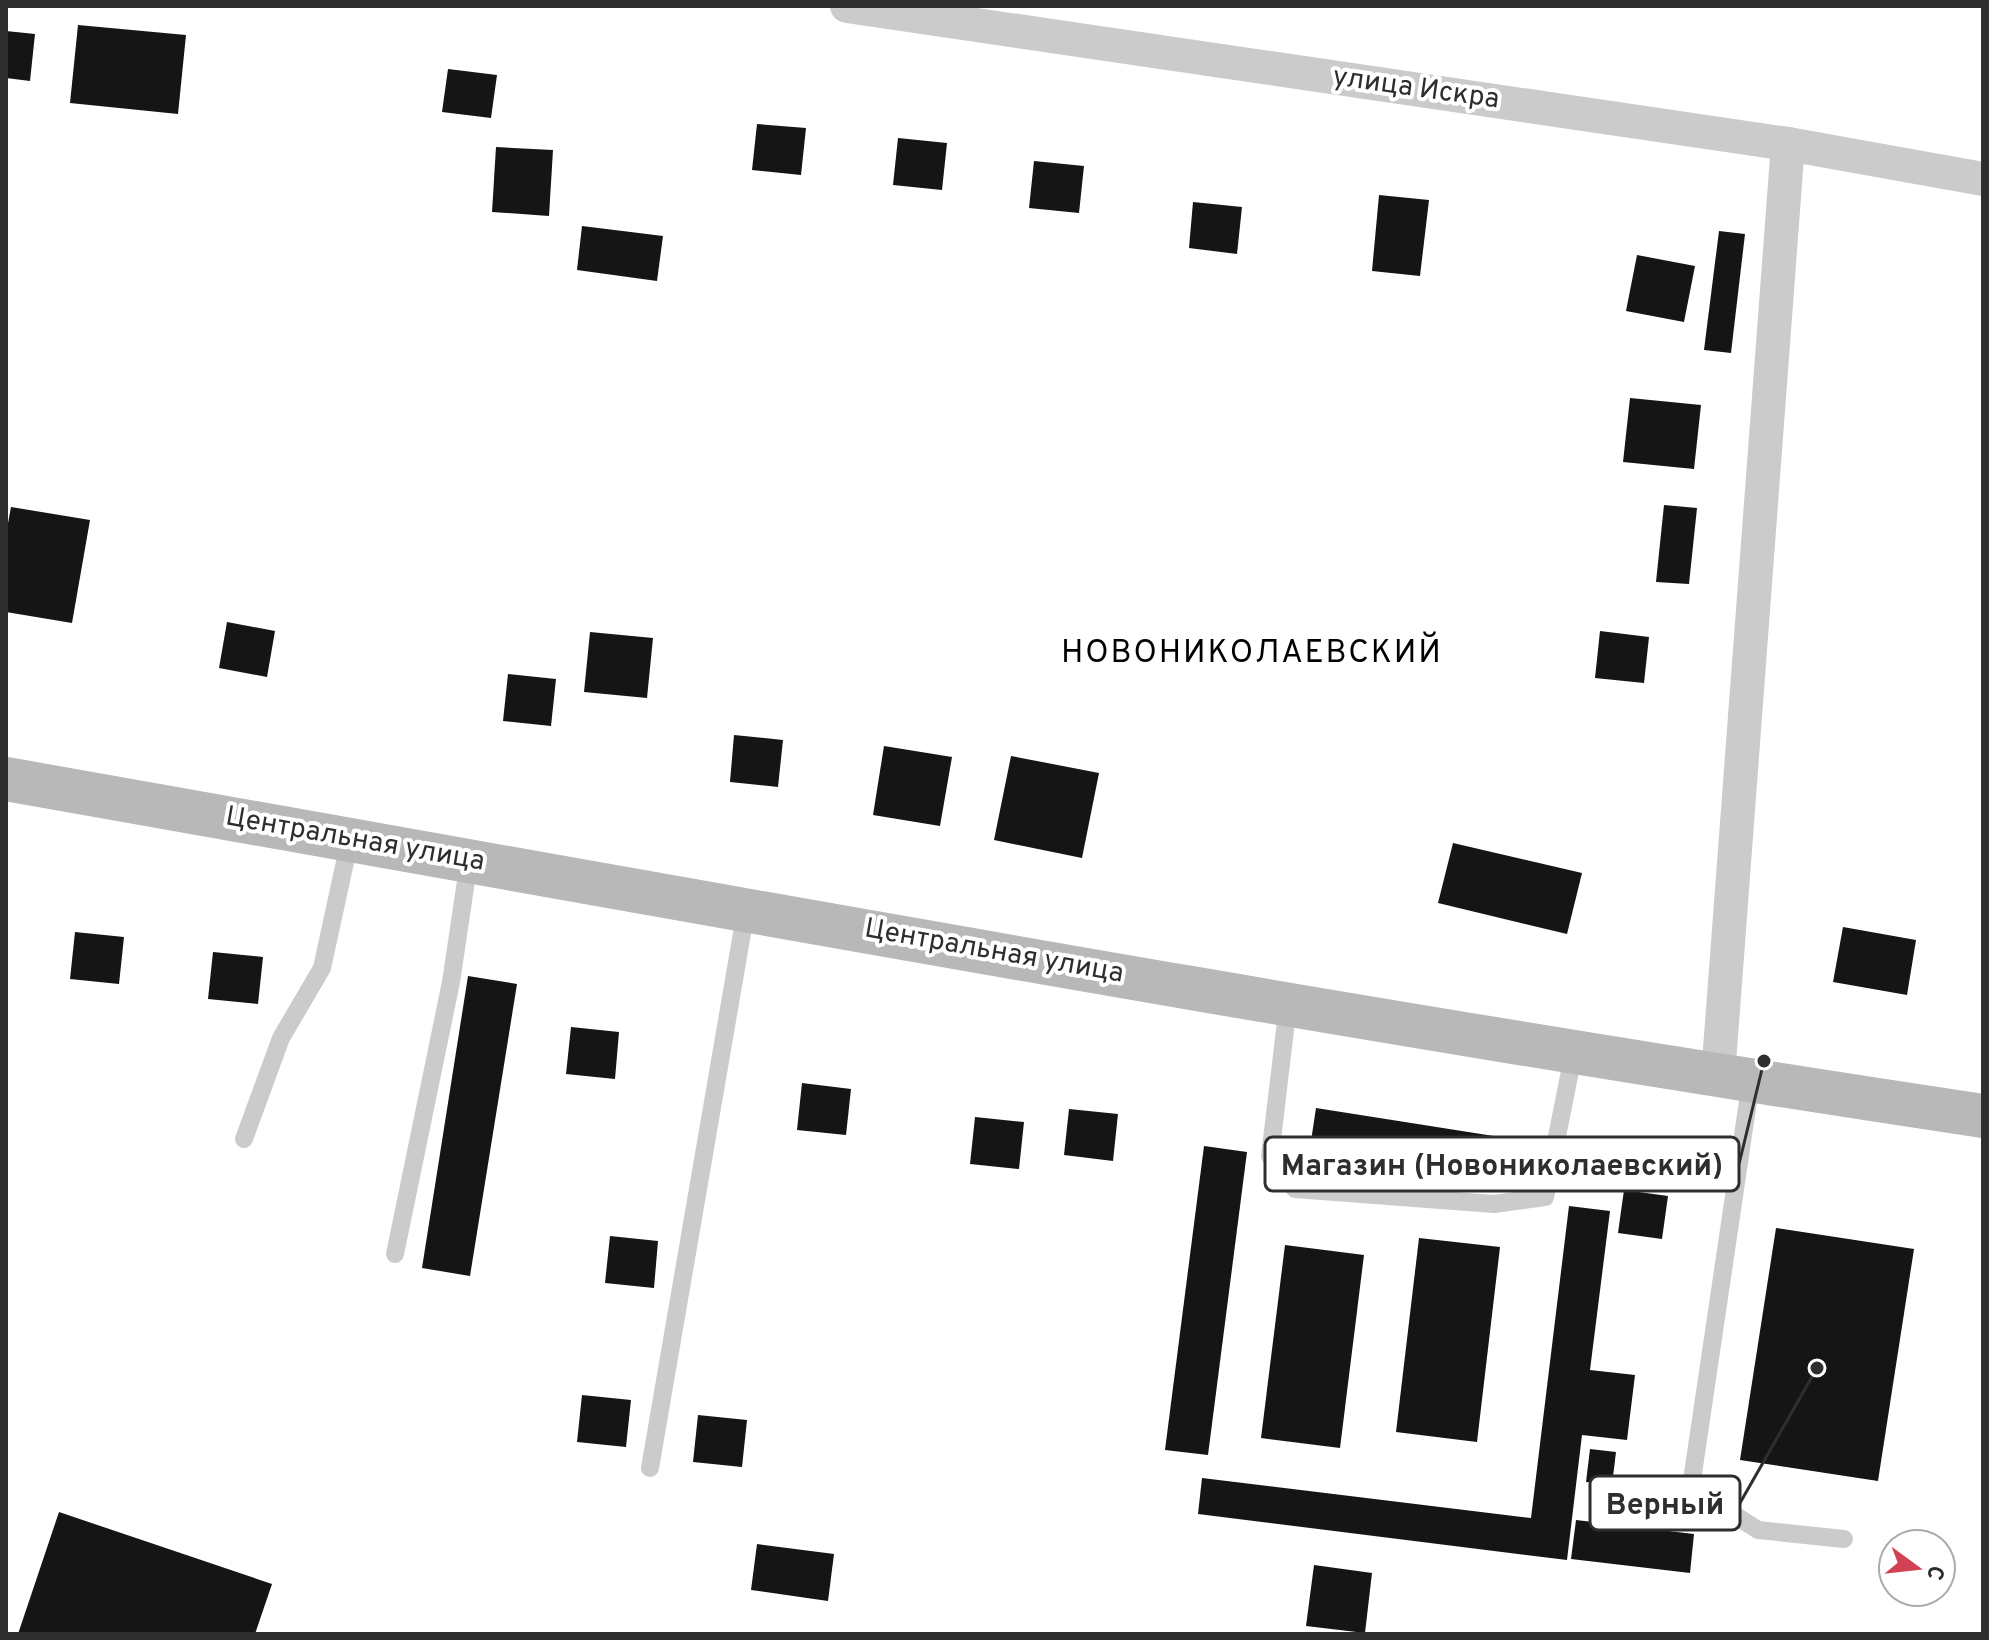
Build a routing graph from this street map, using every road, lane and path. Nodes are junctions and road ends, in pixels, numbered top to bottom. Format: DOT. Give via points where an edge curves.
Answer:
graph roads {
  1 [pos="847,6"];
  2 [pos="1788,144"];
  3 [pos="1983,179"];
  4 [pos="6,779"];
  5 [pos="350,839"];
  6 [pos="469,861"];
  7 [pos="746,910"];
  8 [pos="1288,1003"];
  9 [pos="1574,1051"];
  10 [pos="1734,1079"];
  11 [pos="1983,1116"];
  12 [pos="244,1139"];
  13 [pos="395,1254"];
  14 [pos="650,1468"];
  15 [pos="1844,1539"];
  1 -- 2 [label="street, улица Искра"];
  2 -- 3 [label="street, улица Искра"];
  2 -- 10 [label="street"];
  4 -- 5 [label="main road, Центральная улица"];
  5 -- 6 [label="main road, Центральная улица"];
  5 -- 12 [label="lane" via="322,968 281,1038"];
  6 -- 7 [label="main road, Центральная улица"];
  6 -- 13 [label="lane" via="451,982"];
  7 -- 8 [label="main road, Центральная улица"];
  7 -- 14 [label="lane"];
  8 -- 9 [label="main road, Центральная улица"];
  8 -- 9 [label="lane" via="1270,1156 1295,1189 1494,1204 1545,1197"];
  9 -- 10 [label="main road, Центральная улица"];
  10 -- 11 [label="main road, Центральная улица"];
  10 -- 15 [label="lane" via="1691,1487 1758,1530"];
}
